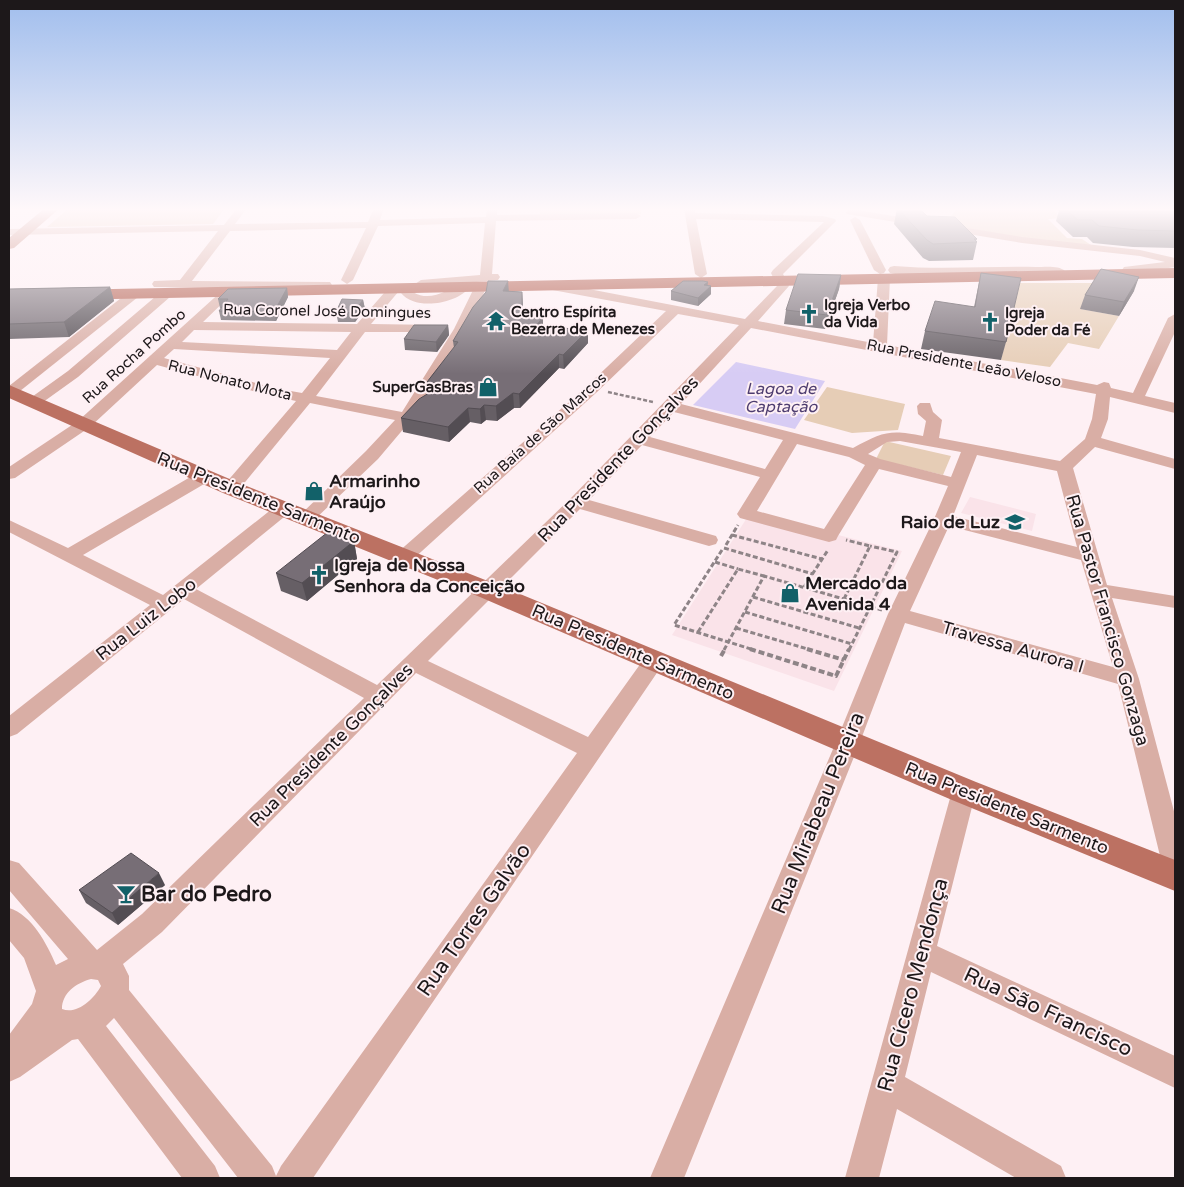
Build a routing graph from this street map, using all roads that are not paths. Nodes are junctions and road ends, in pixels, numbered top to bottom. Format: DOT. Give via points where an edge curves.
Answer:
graph roads {
  1 [pos="199,263"];
  2 [pos="355,263"];
  3 [pos="485,263"];
  4 [pos="700,263"];
  5 [pos="792,263"];
  6 [pos="880,263"];
  7 [pos="1175,267"];
  8 [pos="702,274"];
  9 [pos="889,274"];
  10 [pos="780,277"];
  11 [pos="347,280"];
  12 [pos="184,283"];
  13 [pos="483,283"];
  14 [pos="545,285"];
  15 [pos="9,287"];
  16 [pos="408,287"];
  17 [pos="227,289"];
  18 [pos="152,291"];
  19 [pos="9,296"];
  20 [pos="676,309"];
  21 [pos="1175,318"];
  22 [pos="750,323"];
  23 [pos="191,326"];
  24 [pos="361,328"];
  25 [pos="462,329"];
  26 [pos="170,345"];
  27 [pos="880,347"];
  28 [pos="341,354"];
  29 [pos="154,360"];
  30 [pos="1098,388"];
  31 [pos="1140,393"];
  32 [pos="17,395"];
  33 [pos="306,399"];
  34 [pos="1175,400"];
  35 [pos="671,406"];
  36 [pos="925,406"];
  37 [pos="1175,408"];
  38 [pos="406,417"];
  39 [pos="84,424"];
  40 [pos="792,438"];
  41 [pos="639,439"];
  42 [pos="930,441"];
  43 [pos="1092,441"];
  44 [pos="971,449"];
  45 [pos="855,454"];
  46 [pos="874,463"];
  47 [pos="1175,464"];
  48 [pos="1064,467"];
  49 [pos="758,472"];
  50 [pos="9,474"];
  51 [pos="205,476"];
  52 [pos="957,483"];
  53 [pos="231,488"];
  54 [pos="577,502"];
  55 [pos="295,513"];
  56 [pos="943,519"];
  57 [pos="9,525"];
  58 [pos="716,544"];
  59 [pos="69,555"];
  60 [pos="1089,556"];
  61 [pos="404,557"];
  62 [pos="183,590"];
  63 [pos="1099,590"];
  64 [pos="489,591"];
  65 [pos="1175,602"];
  66 [pos="165,604"];
  67 [pos="898,614"];
  68 [pos="654,661"];
  69 [pos="414,663"];
  70 [pos="1128,679"];
  71 [pos="379,696"];
  72 [pos="9,728"];
  73 [pos="848,742"];
  74 [pos="593,750"];
  75 [pos="964,791"];
  76 [pos="1175,864"];
  77 [pos="9,871"];
  78 [pos="1175,876"];
  79 [pos="9,920"];
  80 [pos="921,953"];
  81 [pos="105,975"];
  82 [pos="62,1012"];
  83 [pos="9,1062"];
  84 [pos="9,1066"];
  85 [pos="1175,1072"];
  86 [pos="887,1085"];
  87 [pos="203,1178"];
  88 [pos="260,1178"];
  89 [pos="292,1178"];
  90 [pos="668,1178"];
  91 [pos="862,1178"];
  92 [pos="1049,1178"];
  1 -- 12 [label="street"];
  2 -- 11 [label="street"];
  3 -- 13 [label="street, Rua Luiz Lobo"];
  4 -- 8 [label="street"];
  5 -- 10 [label="street, Rua Presidente Gonçalves"];
  6 -- 9 [label="street"];
  7 -- 9 [label="highway"];
  7 -- 9 [label="street"];
  8 -- 10 [label="highway"];
  8 -- 13 [label="highway"];
  9 -- 10 [label="highway"];
  9 -- 27 [label="street"];
  10 -- 14 [label="highway"];
  10 -- 22 [label="street, Rua Presidente Gonçalves" via="782,286"];
  11 -- 12 [label="highway"];
  11 -- 13 [label="highway"];
  12 -- 18 [label="highway"];
  13 -- 14 [label="highway"];
  13 -- 16 [label="highway"];
  13 -- 16 [label="street"];
  13 -- 25 [label="street, Rua Luiz Lobo"];
  14 -- 20 [label="street, Rua Presidente Leão Veloso"];
  15 -- 18 [label="highway"];
  16 -- 17 [label="highway"];
  16 -- 17 [label="street"];
  16 -- 24 [label="street"];
  17 -- 18 [label="highway"];
  17 -- 23 [label="street, Rua Rocha Pombo"];
  18 -- 19 [label="highway"];
  18 -- 32 [label="street"];
  18 -- 32 [label="street" via="73,374"];
  20 -- 22 [label="street, Rua Presidente Leão Veloso"];
  20 -- 61 [label="street, Rua Baía de São Marcos"];
  21 -- 31 [label="street"];
  22 -- 27 [label="street, Rua Presidente Leão Veloso"];
  22 -- 35 [label="street, Rua Presidente Gonçalves"];
  23 -- 24 [label="street, Rua Coronel José Domingues"];
  23 -- 26 [label="street, Rua Rocha Pombo"];
  24 -- 25 [label="street, Rua Coronel José Domingues"];
  24 -- 28 [label="street"];
  25 -- 38 [label="street, Rua Luiz Lobo"];
  26 -- 28 [label="street"];
  26 -- 29 [label="street, Rua Rocha Pombo"];
  27 -- 30 [label="street, Rua Presidente Leão Veloso"];
  28 -- 33 [label="street"];
  29 -- 33 [label="street, Rua Nonato Mota"];
  29 -- 39 [label="street, Rua Rocha Pombo"];
  30 -- 31 [label="street, Rua Presidente Leão Veloso"];
  30 -- 37 [label="street, Rua Presidente Leão Veloso"];
  30 -- 43 [label="street" via="1100,419"];
  31 -- 34 [label="street, Rua Presidente Leão Veloso"];
  32 -- 39 [label="main road, Rua Presidente Sarmento"];
  33 -- 38 [label="street, Rua Nonato Mota"];
  33 -- 53 [label="street"];
  35 -- 40 [label="street"];
  35 -- 41 [label="street, Rua Presidente Gonçalves"];
  36 -- 42 [label="street" via="926,414 934,420"];
  38 -- 55 [label="street, Rua Luiz Lobo" via="372,455"];
  39 -- 50 [label="street, Rua Rocha Pombo"];
  39 -- 51 [label="main road, Rua Presidente Sarmento"];
  40 -- 45 [label="street"];
  40 -- 46 [label="street" via="746,514 829,536"];
  41 -- 49 [label="street"];
  41 -- 54 [label="street, Rua Presidente Gonçalves"];
  42 -- 44 [label="street"];
  42 -- 45 [label="street" via="888,437"];
  43 -- 47 [label="street"];
  43 -- 48 [label="street"];
  44 -- 48 [label="street"];
  44 -- 52 [label="street, Rua Mirabeau Pereira"];
  45 -- 46 [label="street"];
  46 -- 52 [label="street"];
  48 -- 60 [label="street, Rua Pastor Francisco Gonzaga"];
  51 -- 53 [label="main road, Rua Presidente Sarmento"];
  51 -- 59 [label="street"];
  52 -- 56 [label="street, Rua Mirabeau Pereira"];
  53 -- 55 [label="main road, Rua Presidente Sarmento"];
  54 -- 58 [label="street"];
  54 -- 64 [label="street, Rua Presidente Gonçalves"];
  55 -- 61 [label="main road, Rua Presidente Sarmento"];
  55 -- 62 [label="street, Rua Luiz Lobo"];
  56 -- 60 [label="street"];
  56 -- 67 [label="street, Rua Mirabeau Pereira"];
  57 -- 59 [label="street"];
  59 -- 66 [label="street"];
  60 -- 63 [label="street, Rua Pastor Francisco Gonzaga"];
  61 -- 64 [label="main road, Rua Presidente Sarmento"];
  62 -- 66 [label="street, Rua Luiz Lobo"];
  62 -- 71 [label="street"];
  63 -- 65 [label="street"];
  63 -- 70 [label="street, Rua Pastor Francisco Gonzaga"];
  64 -- 68 [label="main road, Rua Presidente Sarmento"];
  64 -- 69 [label="street, Rua Presidente Gonçalves"];
  66 -- 72 [label="street, Rua Luiz Lobo"];
  67 -- 70 [label="street, Travessa Aurora I"];
  67 -- 73 [label="street, Rua Mirabeau Pereira"];
  68 -- 73 [label="main road, Rua Presidente Sarmento"];
  68 -- 74 [label="street, Rua Torres Galvão"];
  69 -- 71 [label="street, Rua Presidente Gonçalves"];
  69 -- 74 [label="street"];
  70 -- 76 [label="street, Rua Pastor Francisco Gonzaga"];
  71 -- 81 [label="street, Rua Presidente Gonçalves"];
  73 -- 75 [label="main road, Rua Presidente Sarmento"];
  73 -- 90 [label="street, Rua Mirabeau Pereira"];
  74 -- 89 [label="street, Rua Torres Galvão"];
  75 -- 78 [label="main road, Rua Presidente Sarmento"];
  75 -- 80 [label="street, Rua Cícero Mendonça"];
  77 -- 81 [label="street"];
  79 -- 82 [label="street" via="35,950"];
  80 -- 85 [label="street, Rua São Francisco"];
  80 -- 86 [label="street, Rua Cícero Mendonça"];
  81 -- 82 [label="street" via="69,973"];
  81 -- 82 [label="street, Rua Presidente Gonçalves" via="109,1004 100,1013"];
  81 -- 88 [label="street"];
  82 -- 83 [label="street"];
  82 -- 84 [label="street"];
  82 -- 87 [label="street"];
  86 -- 91 [label="street, Rua Cícero Mendonça"];
  86 -- 92 [label="street"];
}
